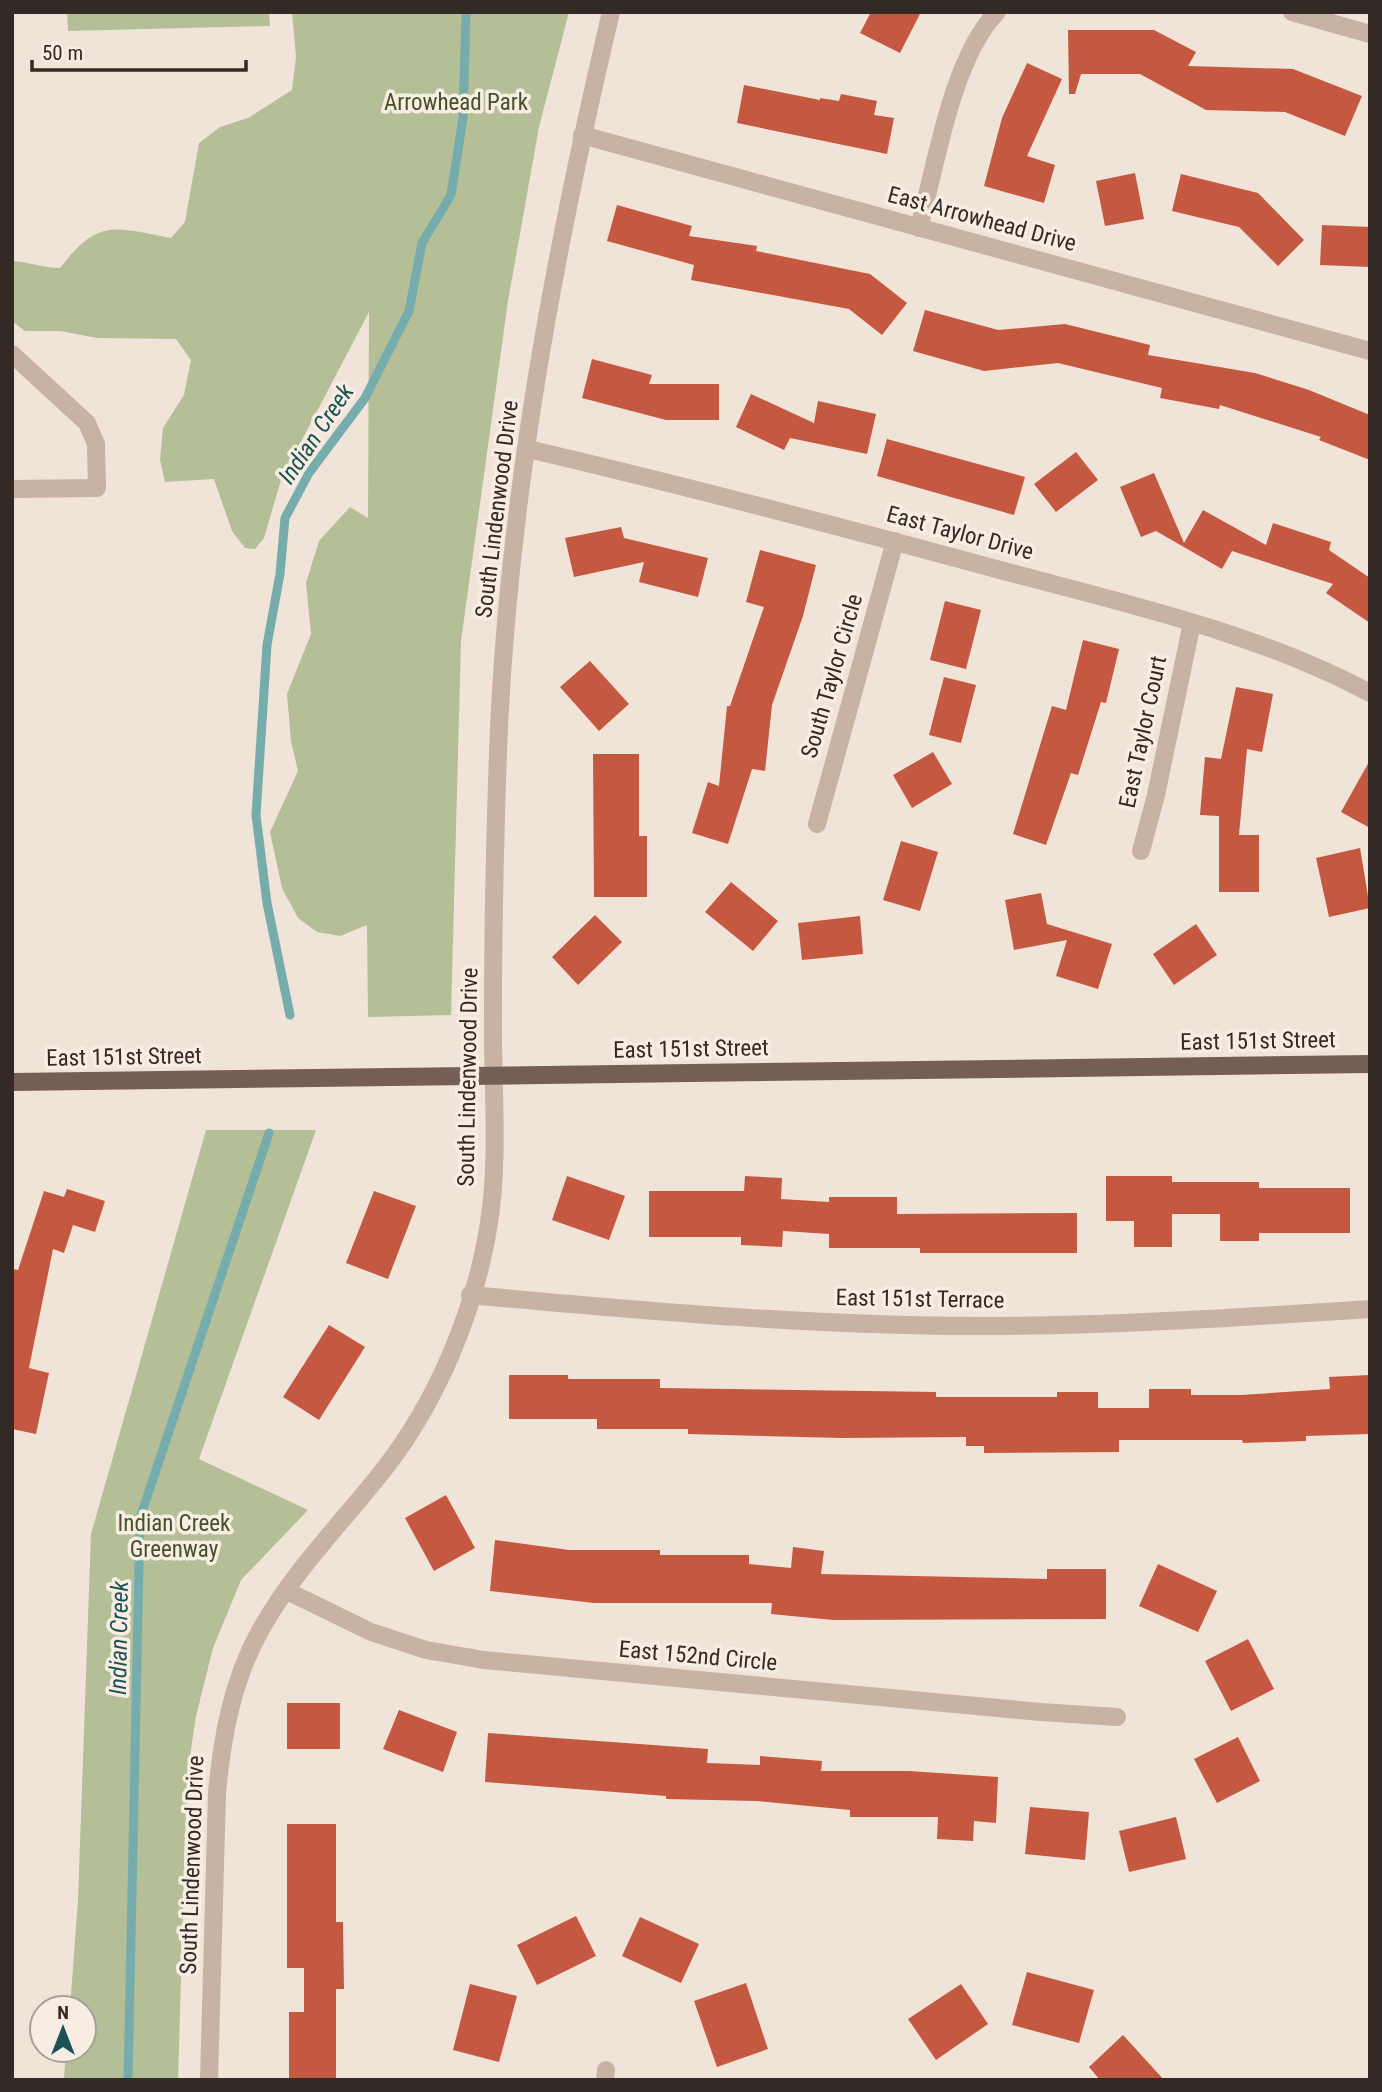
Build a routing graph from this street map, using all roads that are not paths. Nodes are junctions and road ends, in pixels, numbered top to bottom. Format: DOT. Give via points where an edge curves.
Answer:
graph roads {
  1 [pos="611,12"];
  2 [pos="997,12"];
  3 [pos="1292,12"];
  4 [pos="1370,34"];
  5 [pos="582,135"];
  6 [pos="919,228"];
  7 [pos="1370,351"];
  8 [pos="12,354"];
  9 [pos="528,449"];
  10 [pos="12,489"];
  11 [pos="895,541"];
  12 [pos="1192,623"];
  13 [pos="1370,693"];
  14 [pos="817,824"];
  15 [pos="1141,851"];
  16 [pos="1370,1064"];
  17 [pos="494,1077"];
  18 [pos="12,1082"];
  19 [pos="470,1295"];
  20 [pos="1370,1309"];
  21 [pos="287,1591"];
  22 [pos="1117,1717"];
  23 [pos="209,2080"];
  1 -- 5 [label="street, South Lindenwood Drive"];
  2 -- 6 [label="street" via="968,54"];
  3 -- 4 [label="street"];
  5 -- 6 [label="street, East Arrowhead Drive"];
  5 -- 9 [label="street, South Lindenwood Drive" via="551,287"];
  6 -- 7 [label="street, East Arrowhead Drive"];
  8 -- 10 [label="street" via="87,423 96,444 97,488"];
  9 -- 11 [label="street, East Taylor Drive"];
  9 -- 17 [label="street, South Lindenwood Drive" via="508,600 498,748"];
  11 -- 12 [label="street, East Taylor Drive"];
  11 -- 14 [label="street, South Taylor Circle"];
  12 -- 13 [label="street, East Taylor Drive" via="1266,645"];
  12 -- 15 [label="street, East Taylor Court"];
  16 -- 17 [label="main road, East 151st Street"];
  17 -- 18 [label="main road, East 151st Street"];
  17 -- 19 [label="street, South Lindenwood Drive" via="488,1231"];
  19 -- 20 [label="street, East 151st Terrace" via="793,1321 996,1326"];
  19 -- 21 [label="street, South Lindenwood Drive" via="456,1342 424,1407 389,1463 325,1537"];
  21 -- 22 [label="street, East 152nd Circle" via="371,1632 426,1650 484,1660"];
  21 -- 23 [label="street, South Lindenwood Drive" via="259,1633 235,1691 221,1747"];
}
